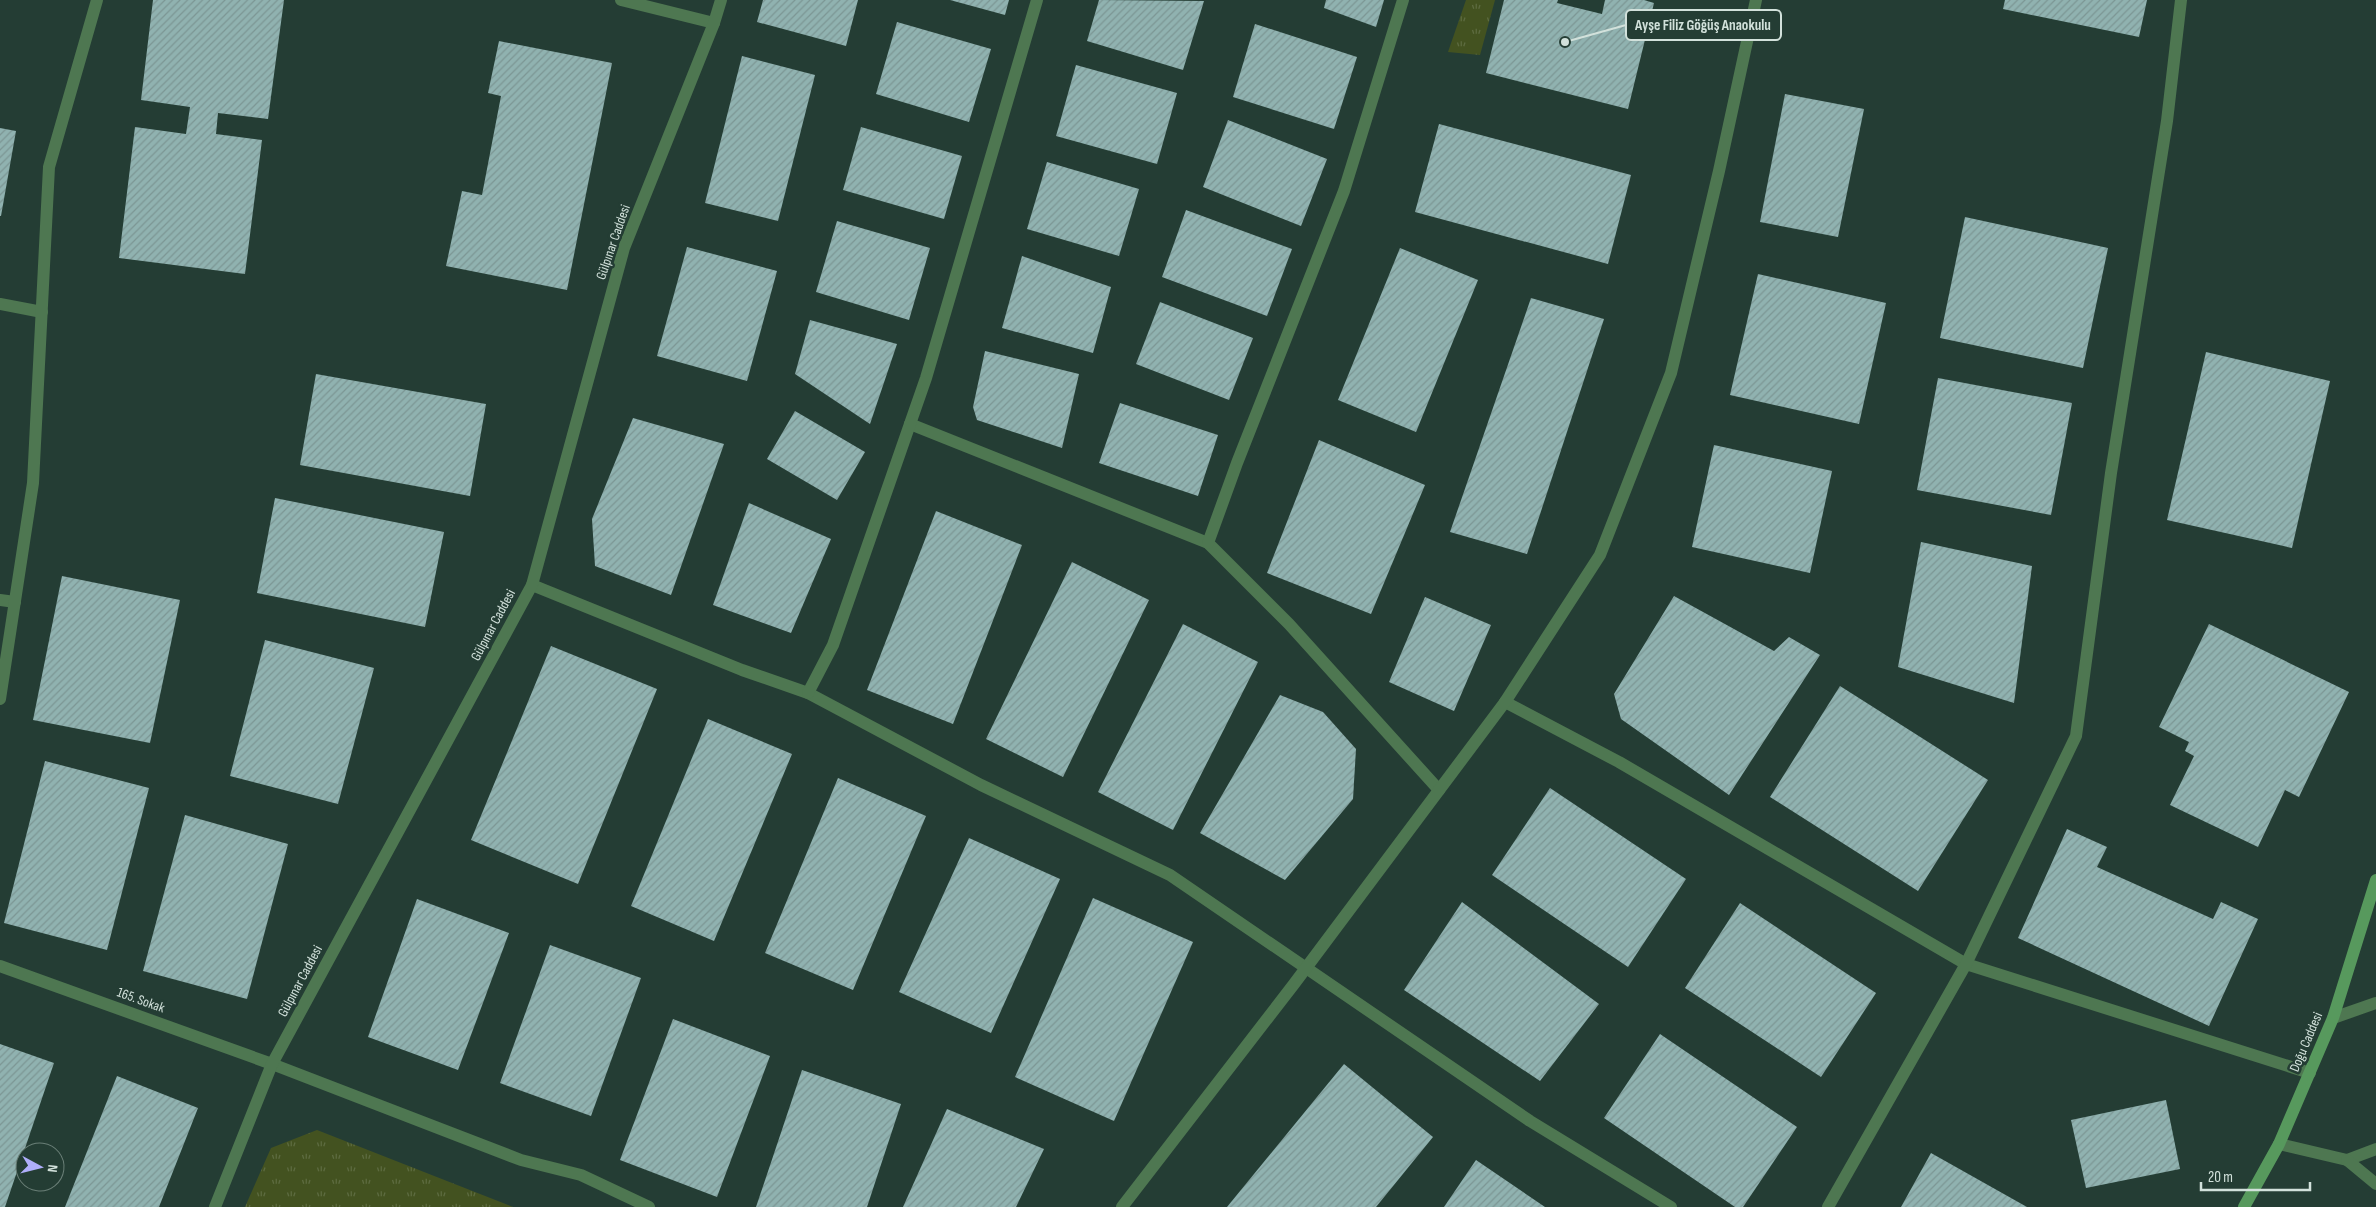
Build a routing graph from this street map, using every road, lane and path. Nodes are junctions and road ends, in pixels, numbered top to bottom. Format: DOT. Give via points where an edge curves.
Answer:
graph roads {
  1 [pos="97,0"];
  2 [pos="621,0"];
  3 [pos="721,0"];
  4 [pos="1037,0"];
  5 [pos="1403,0"];
  6 [pos="1756,0"];
  7 [pos="2181,0"];
  8 [pos="714,23"];
  9 [pos="0,304"];
  10 [pos="42,312"];
  11 [pos="910,424"];
  12 [pos="1208,543"];
  13 [pos="532,585"];
  14 [pos="0,600"];
  15 [pos="15,602"];
  16 [pos="808,693"];
  17 [pos="0,699"];
  18 [pos="1505,702"];
  19 [pos="1440,790"];
  20 [pos="2376,880"];
  21 [pos="1966,964"];
  22 [pos="0,966"];
  23 [pos="1306,967"];
  24 [pos="2376,1003"];
  25 [pos="2333,1018"];
  26 [pos="272,1064"];
  27 [pos="2310,1073"];
  28 [pos="2279,1144"];
  29 [pos="2376,1149"];
  30 [pos="2347,1160"];
  31 [pos="2376,1184"];
  32 [pos="215,1207"];
  33 [pos="648,1207"];
  34 [pos="1122,1207"];
  35 [pos="1671,1207"];
  36 [pos="1828,1207"];
  37 [pos="2244,1207"];
  1 -- 10 [label="street" via="49,167"];
  2 -- 8 [label="street"];
  3 -- 8 [label="street, Gülpınar Caddesi"];
  4 -- 11 [label="street"];
  5 -- 12 [label="street" via="1344,191"];
  6 -- 18 [label="street" via="1671,373 1600,555"];
  7 -- 21 [label="street" via="2076,736"];
  8 -- 13 [label="street, Gülpınar Caddesi" via="624,248"];
  9 -- 10 [label="street"];
  10 -- 15 [label="street" via="33,483"];
  11 -- 12 [label="street"];
  11 -- 16 [label="street" via="833,645"];
  12 -- 19 [label="street" via="1289,624"];
  13 -- 16 [label="street" via="733,667"];
  13 -- 26 [label="street, Gülpınar Caddesi"];
  14 -- 15 [label="street"];
  15 -- 17 [label="street"];
  16 -- 23 [label="street" via="981,785 1170,875"];
  18 -- 19 [label="street"];
  18 -- 21 [label="street" via="1619,762"];
  19 -- 23 [label="street"];
  20 -- 25 [label="street, Doğu Caddesi"];
  21 -- 27 [label="street"];
  21 -- 36 [label="street"];
  22 -- 26 [label="street, 165. Sokak"];
  23 -- 34 [label="street"];
  23 -- 35 [label="street" via="1530,1121"];
  24 -- 25 [label="street"];
  25 -- 27 [label="street, Doğu Caddesi"];
  26 -- 32 [label="street, Gülpınar Caddesi"];
  26 -- 33 [label="street, 165. Sokak" via="521,1160 580,1175"];
  27 -- 28 [label="street, Doğu Caddesi"];
  28 -- 30 [label="street"];
  28 -- 37 [label="street, Doğu Caddesi"];
  29 -- 30 [label="street"];
  30 -- 31 [label="street"];
}
